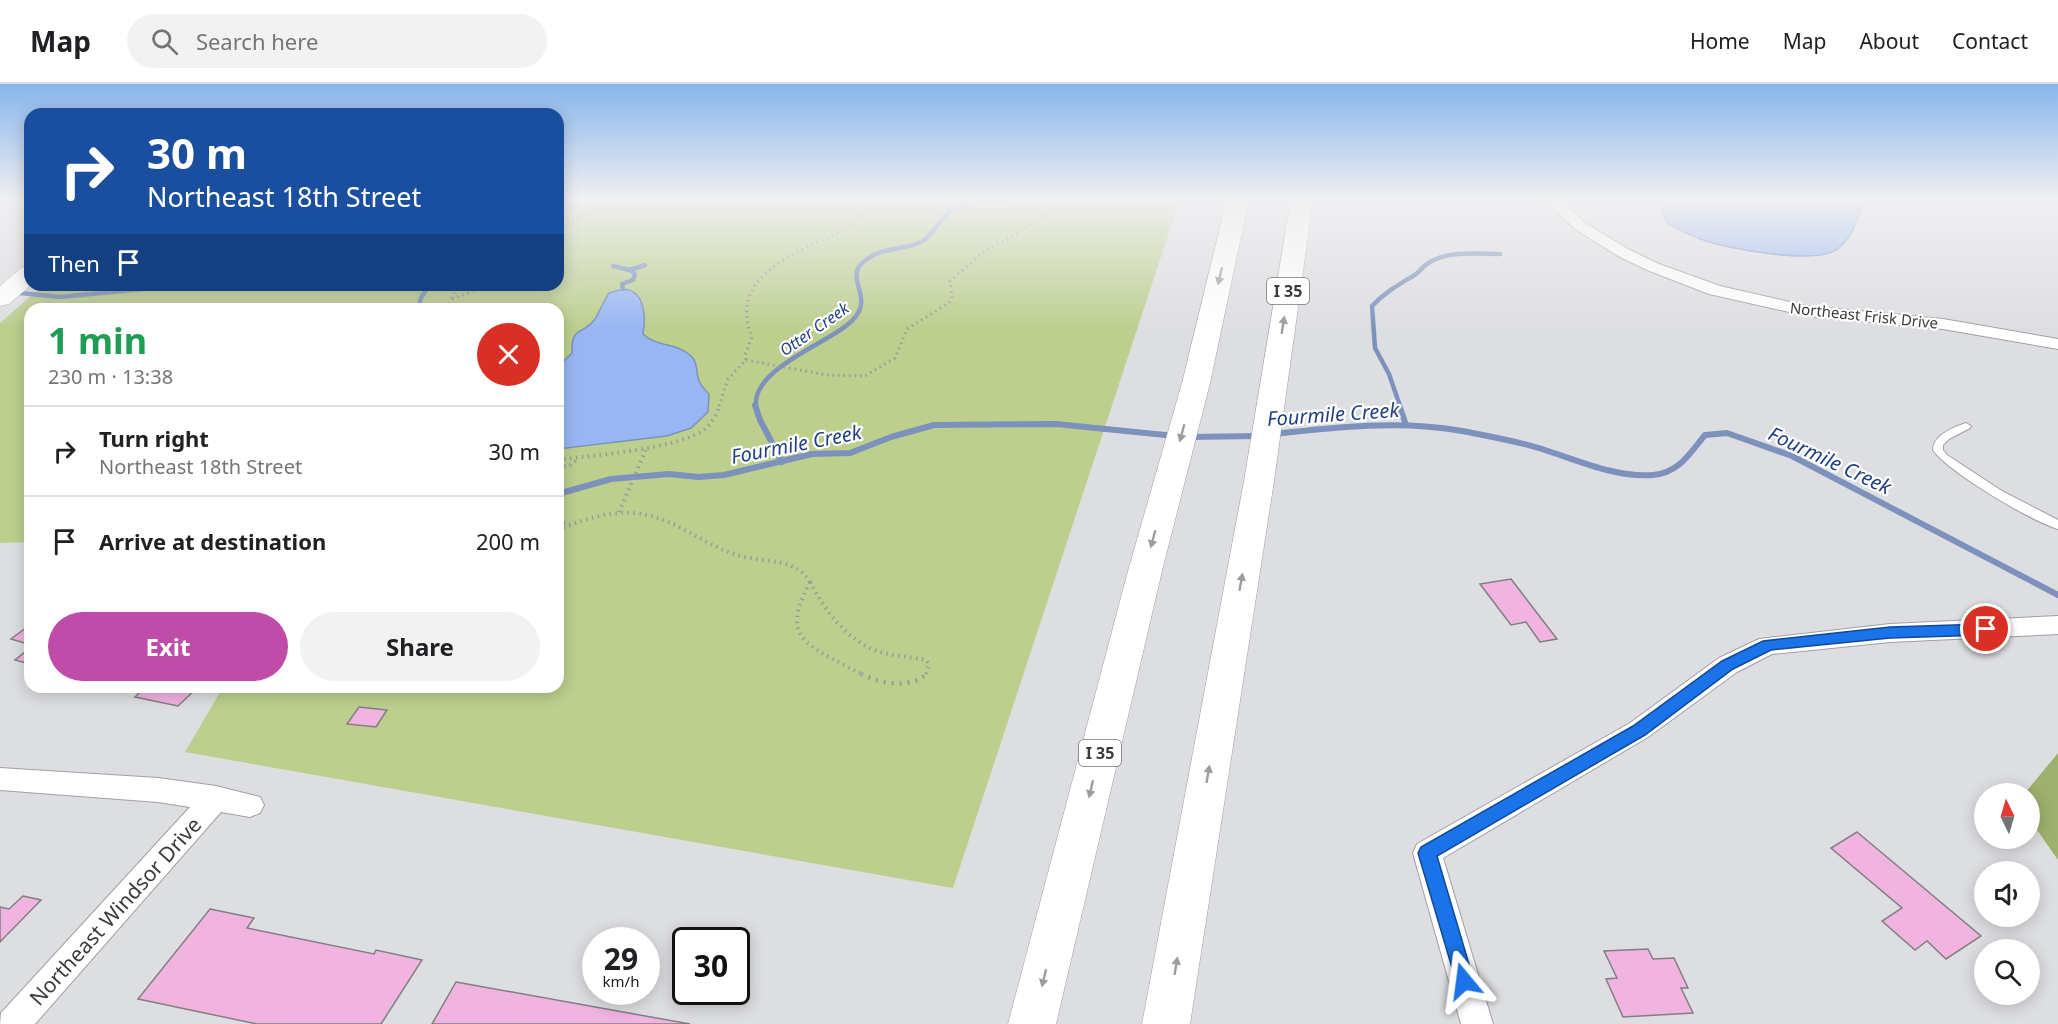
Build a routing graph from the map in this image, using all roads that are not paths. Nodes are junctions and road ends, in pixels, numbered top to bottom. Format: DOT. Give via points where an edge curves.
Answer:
graph roads {
  1 [pos="1228,243"];
  2 [pos="1295,243"];
  3 [pos="1608,243"];
  4 [pos="24,278"];
  5 [pos="0,299"];
  6 [pos="2058,344"];
  7 [pos="1966,426"];
  8 [pos="2058,525"];
  9 [pos="2058,625"];
  10 [pos="0,779"];
  11 [pos="216,798"];
  12 [pos="250,805"];
  13 [pos="13,1024"];
  14 [pos="1032,1024"];
  15 [pos="1166,1024"];
  16 [pos="1477,1024"];
  1 -- 14 [label="main road, I 35, one-way" via="1196,383 1120,665"];
  15 -- 2 [label="main road, I 35, one-way" via="1259,481"];
  3 -- 6 [label="street, Northeast Frisk Drive" via="1653,267 1715,290 1807,311 1943,324"];
  4 -- 5 [label="main road"];
  7 -- 8 [label="lane" via="1938,444 1944,457 1998,494"];
  9 -- 16 [label="street" via="1890,633 1768,645 1728,665 1639,730 1427,853"];
  10 -- 11 [label="street"];
  11 -- 12 [label="street"];
  11 -- 13 [label="street, Northeast Windsor Drive"];
}
